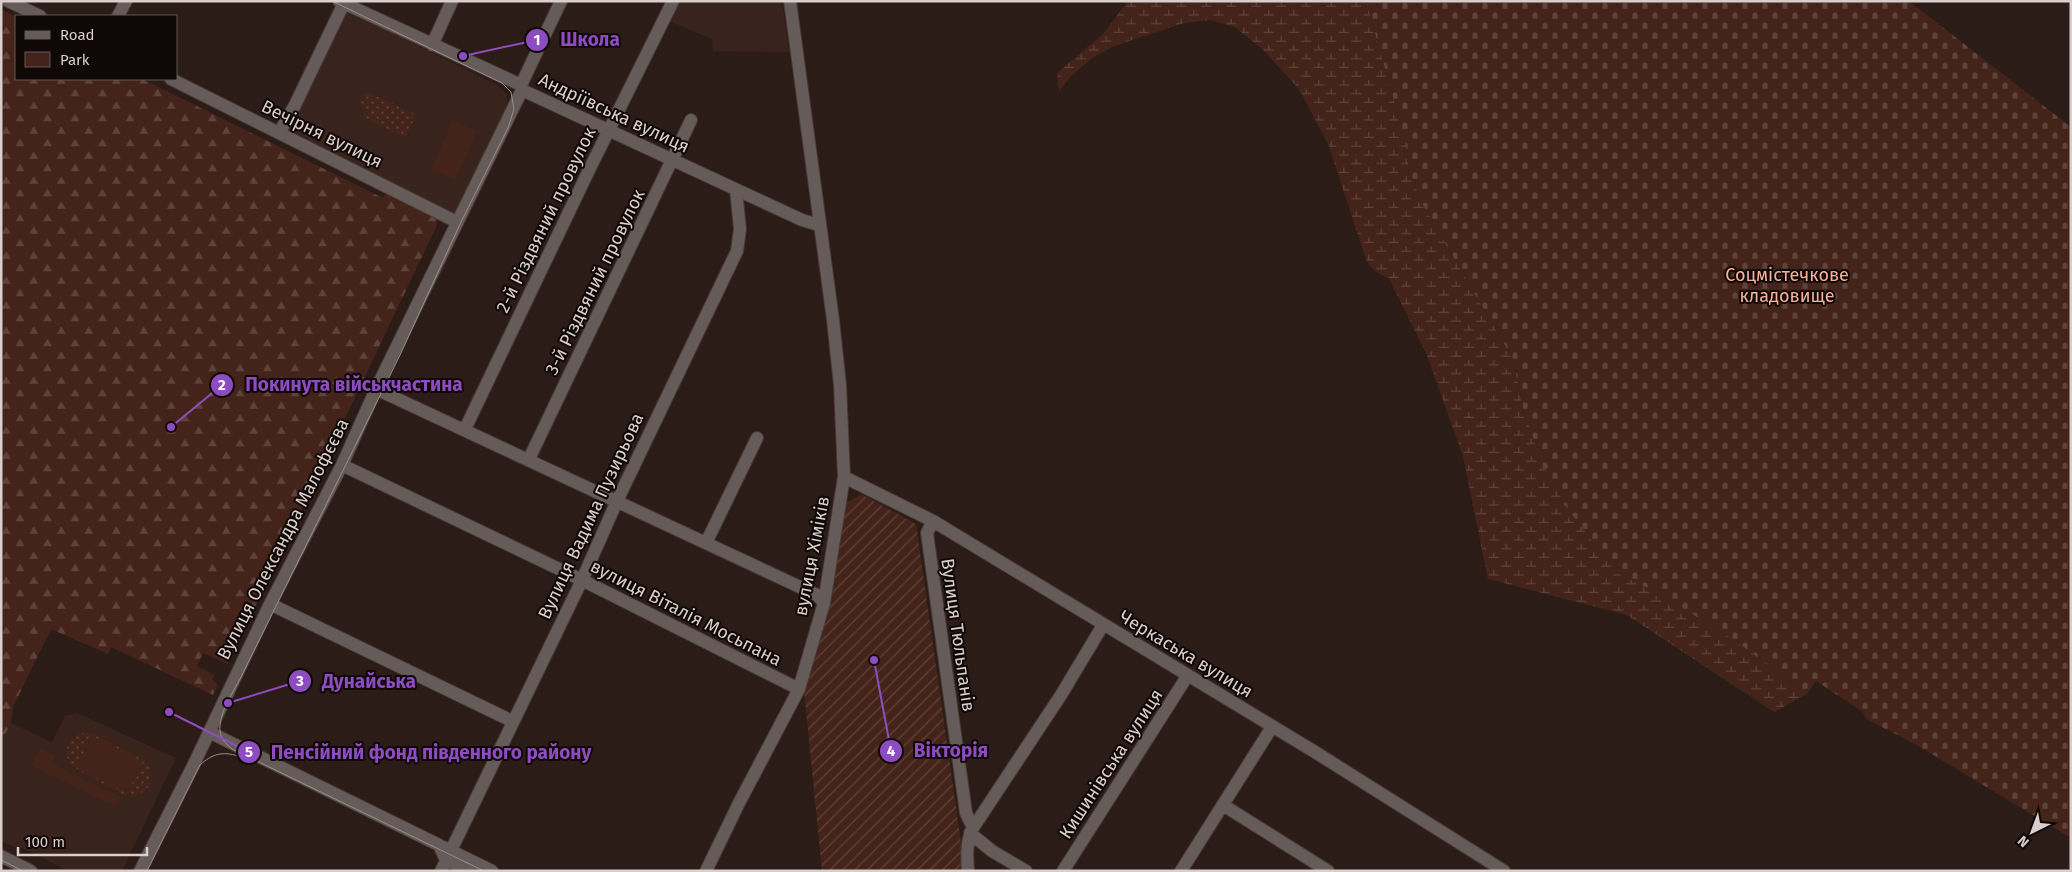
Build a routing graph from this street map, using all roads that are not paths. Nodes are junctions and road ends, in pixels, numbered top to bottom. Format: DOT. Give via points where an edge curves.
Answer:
graph roads {
  1 [pos="8,1"];
  2 [pos="126,1"];
  3 [pos="452,1"];
  4 [pos="561,1"];
  5 [pos="673,1"];
  6 [pos="790,1"];
  7 [pos="342,2"];
  8 [pos="38,15"];
  9 [pos="119,15"];
  10 [pos="432,45"];
  11 [pos="172,80"];
  12 [pos="521,87"];
  13 [pos="691,120"];
  14 [pos="610,129"];
  15 [pos="279,133"];
  16 [pos="673,160"];
  17 [pos="736,190"];
  18 [pos="457,222"];
  19 [pos="820,225"];
  20 [pos="376,389"];
  21 [pos="465,429"];
  22 [pos="758,438"];
  23 [pos="529,459"];
  24 [pos="342,465"];
  25 [pos="844,477"];
  26 [pos="617,501"];
  27 [pos="933,521"];
  28 [pos="706,543"];
  29 [pos="582,580"];
  30 [pos="824,602"];
  31 [pos="270,604"];
  32 [pos="1103,624"];
  33 [pos="1188,675"];
  34 [pos="799,690"];
  35 [pos="512,721"];
  36 [pos="1272,727"];
  37 [pos="209,732"];
  38 [pos="1223,805"];
  39 [pos="972,830"];
  40 [pos="1,856"];
  41 [pos="444,857"];
  42 [pos="142,870"];
  43 [pos="31,871"];
  44 [pos="468,871"];
  45 [pos="492,871"];
  46 [pos="706,871"];
  47 [pos="968,871"];
  48 [pos="1026,871"];
  49 [pos="1063,871"];
  50 [pos="1181,871"];
  51 [pos="1328,871"];
  52 [pos="1504,871"];
  1 -- 8 [label="street"];
  2 -- 9 [label="street"];
  3 -- 10 [label="street"];
  4 -- 12 [label="street, Вулиця Олександра Малофєєва"];
  5 -- 14 [label="street, 2-й Різдвяний провулок"];
  6 -- 19 [label="street, вулиця Хіміків"];
  7 -- 10 [label="street, Андріївська вулиця"];
  7 -- 15 [label="street"];
  10 -- 12 [label="street, Андріївська вулиця"];
  11 -- 15 [label="street, Вечірня вулиця"];
  12 -- 14 [label="street, Андріївська вулиця"];
  12 -- 18 [label="street, Вулиця Олександра Малофєєва"];
  13 -- 16 [label="street, 3-й Різдвяний провулок"];
  14 -- 16 [label="street, Андріївська вулиця"];
  14 -- 21 [label="street, 2-й Різдвяний провулок"];
  15 -- 18 [label="street, Вечірня вулиця"];
  16 -- 17 [label="street, Андріївська вулиця"];
  16 -- 23 [label="street, 3-й Різдвяний провулок"];
  17 -- 19 [label="street, Андріївська вулиця"];
  17 -- 26 [label="street, Вулиця Вадима Пузирьова" via="740,229 737,251"];
  18 -- 20 [label="street, Вулиця Олександра Малофєєва"];
  19 -- 25 [label="street, вулиця Хіміків" via="840,385"];
  20 -- 21 [label="street"];
  20 -- 24 [label="street, Вулиця Олександра Малофєєва"];
  21 -- 23 [label="street"];
  22 -- 28 [label="street"];
  23 -- 26 [label="street"];
  24 -- 29 [label="street, вулиця Віталія Мосьпана"];
  24 -- 31 [label="street, Вулиця Олександра Малофєєва"];
  25 -- 27 [label="street, Черкаська вулиця"];
  25 -- 30 [label="street, вулиця Хіміків"];
  26 -- 28 [label="street"];
  26 -- 29 [label="street, Вулиця Вадима Пузирьова"];
  27 -- 32 [label="street, Черкаська вулиця"];
  27 -- 39 [label="street, Вулиця Тюльпанів" via="928,532 946,681 966,814"];
  28 -- 30 [label="street" via="817,595"];
  29 -- 34 [label="street, вулиця Віталія Мосьпана"];
  29 -- 35 [label="street, Вулиця Вадима Пузирьова"];
  30 -- 34 [label="street, вулиця Хіміків"];
  31 -- 35 [label="street"];
  31 -- 37 [label="street, Вулиця Олександра Малофєєва"];
  32 -- 33 [label="street, Черкаська вулиця"];
  32 -- 39 [label="street" via="1061,695"];
  33 -- 36 [label="street, Черкаська вулиця"];
  33 -- 49 [label="street, Кишинівська вулиця"];
  34 -- 46 [label="street, вулиця Хіміків"];
  35 -- 41 [label="street, Вулиця Вадима Пузирьова"];
  36 -- 38 [label="street"];
  36 -- 52 [label="street, Черкаська вулиця"];
  37 -- 41 [label="street"];
  37 -- 42 [label="street, Вулиця Олександра Малофєєва"];
  38 -- 50 [label="street"];
  38 -- 51 [label="street"];
  39 -- 47 [label="street, Вулиця Тюльпанів" via="967,849"];
  39 -- 48 [label="street" via="992,851"];
  40 -- 43 [label="street"];
  41 -- 44 [label="street"];
  41 -- 45 [label="street"];
}
